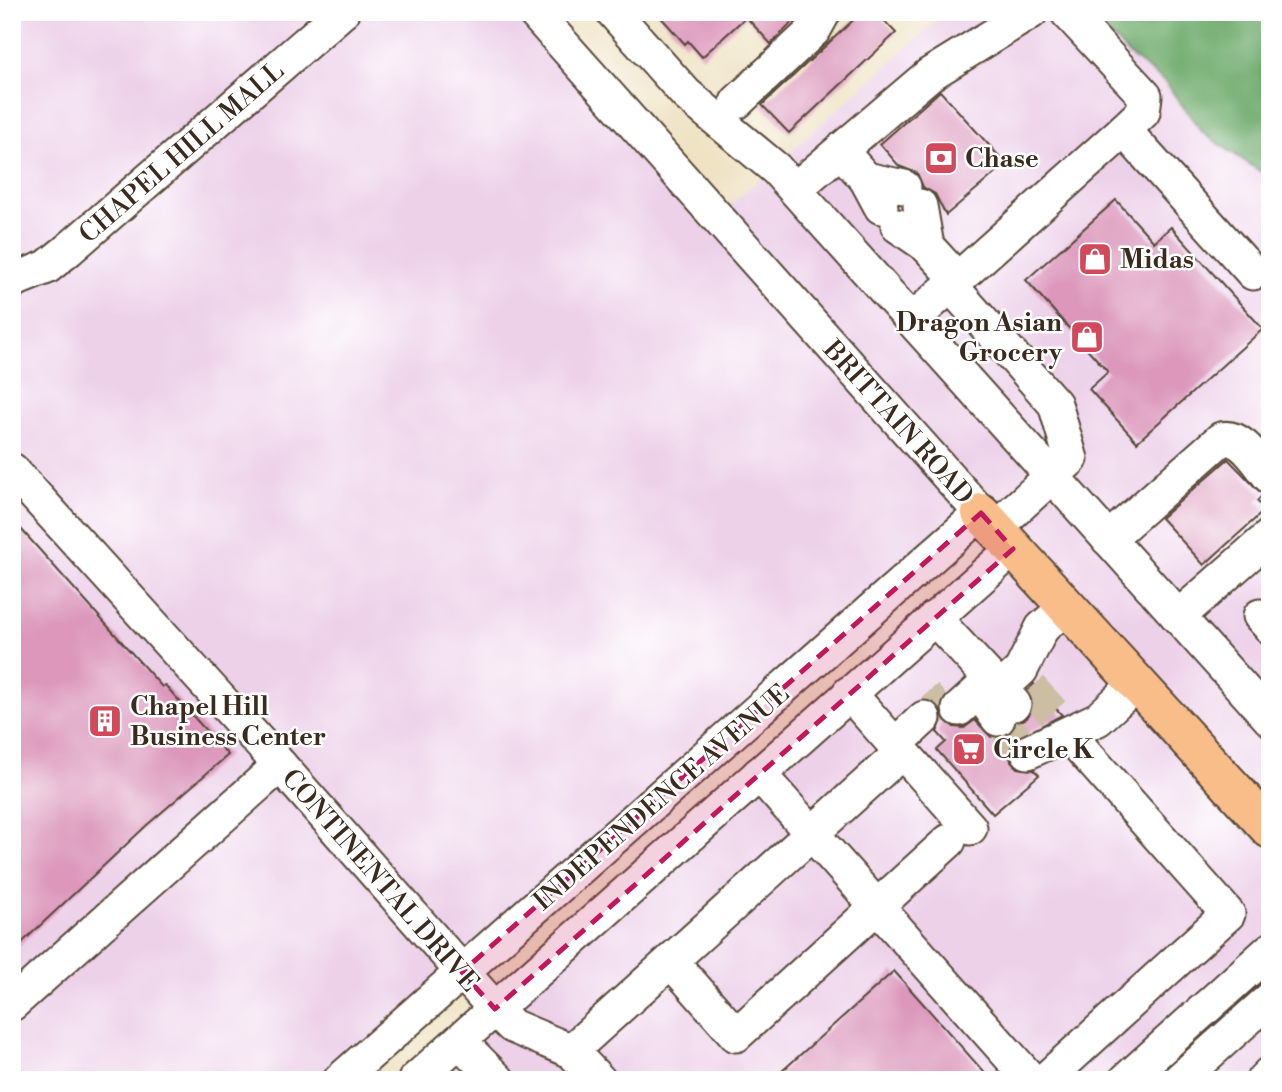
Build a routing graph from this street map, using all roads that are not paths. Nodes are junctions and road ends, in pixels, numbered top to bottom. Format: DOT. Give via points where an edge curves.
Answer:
graph roads {
  1 [pos="342,12"];
  2 [pos="534,12"];
  3 [pos="612,12"];
  4 [pos="824,12"];
  5 [pos="1031,12"];
  6 [pos="1067,12"];
  7 [pos="737,102"];
  8 [pos="1124,130"];
  9 [pos="841,150"];
  10 [pos="795,189"];
  11 [pos="1253,273"];
  12 [pos="12,281"];
  13 [pos="954,283"];
  14 [pos="912,320"];
  15 [pos="12,470"];
  16 [pos="1052,477"];
  17 [pos="1270,477"];
  18 [pos="996,530"];
  19 [pos="1270,536"];
  20 [pos="1108,539"];
  21 [pos="1065,608"];
  22 [pos="1178,617"];
  23 [pos="934,618"];
  24 [pos="1136,684"];
  25 [pos="1004,689"];
  26 [pos="849,693"];
  27 [pos="1270,719"];
  28 [pos="901,751"];
  29 [pos="280,765"];
  30 [pos="759,774"];
  31 [pos="1270,828"];
  32 [pos="812,834"];
  33 [pos="877,907"];
  34 [pos="1270,950"];
  35 [pos="671,961"];
  36 [pos="462,972"];
  37 [pos="1270,999"];
  38 [pos="12,1004"];
  39 [pos="495,1009"];
  40 [pos="459,1041"];
  41 [pos="571,1051"];
  42 [pos="1270,1073"];
  43 [pos="340,1080"];
  44 [pos="415,1080"];
  45 [pos="498,1080"];
  46 [pos="599,1080"];
  47 [pos="1031,1080"];
  48 [pos="1045,1080"];
  49 [pos="1126,1080"];
  50 [pos="1180,1080"];
  51 [pos="1263,1080"];
  1 -- 12 [label="street, CHAPEL HILL MALL" via="68,250 47,267"];
  2 -- 18 [label="street, BRITTAIN ROAD"];
  3 -- 10 [label="street" via="686,94"];
  4 -- 7 [label="street" via="814,30"];
  5 -- 9 [label="street" via="929,75"];
  6 -- 8 [label="street" via="1145,96 1143,112"];
  8 -- 11 [label="street"];
  8 -- 13 [label="street"];
  9 -- 10 [label="street"];
  9 -- 13 [label="street"];
  10 -- 14 [label="street"];
  13 -- 14 [label="street"];
  13 -- 16 [label="street" via="1055,404 1071,459"];
  14 -- 16 [label="street"];
  15 -- 29 [label="street, CONTINENTAL DRIVE"];
  16 -- 18 [label="street"];
  16 -- 20 [label="street"];
  17 -- 20 [label="street" via="1239,441 1221,439"];
  18 -- 21 [label="main road, BRITTAIN ROAD"];
  18 -- 23 [label="street, INDEPENDENCE AVENUE"];
  18 -- 36 [label="street, INDEPENDENCE AVENUE"];
  19 -- 22 [label="street"];
  20 -- 22 [label="street"];
  21 -- 24 [label="main road, BRITTAIN ROAD"];
  21 -- 25 [label="street" via="1042,628"];
  22 -- 27 [label="street"];
  23 -- 25 [label="street"];
  23 -- 26 [label="street, INDEPENDENCE AVENUE"];
  24 -- 31 [label="main road, BRITTAIN ROAD"];
  24 -- 48 [label="street" via="1097,719 1054,737 1228,914"];
  25 -- 28 [label="street" via="942,713"];
  26 -- 28 [label="street"];
  26 -- 30 [label="street, INDEPENDENCE AVENUE"];
  28 -- 32 [label="street"];
  28 -- 33 [label="street" via="959,834"];
  29 -- 36 [label="street, CONTINENTAL DRIVE"];
  29 -- 38 [label="street"];
  30 -- 32 [label="street"];
  30 -- 39 [label="street, INDEPENDENCE AVENUE"];
  32 -- 33 [label="street"];
  32 -- 35 [label="street"];
  33 -- 35 [label="street" via="736,1035"];
  33 -- 47 [label="street"];
  34 -- 49 [label="street"];
  35 -- 41 [label="street"];
  36 -- 39 [label="street, CONTINENTAL DRIVE"];
  36 -- 43 [label="street, INDEPENDENCE AVENUE"];
  37 -- 50 [label="street"];
  39 -- 40 [label="street, INDEPENDENCE AVENUE"];
  39 -- 41 [label="street, CONTINENTAL DRIVE" via="512,1026"];
  40 -- 44 [label="street, INDEPENDENCE AVENUE"];
  40 -- 45 [label="street"];
  41 -- 46 [label="street, CONTINENTAL DRIVE"];
  42 -- 51 [label="street"];
}
